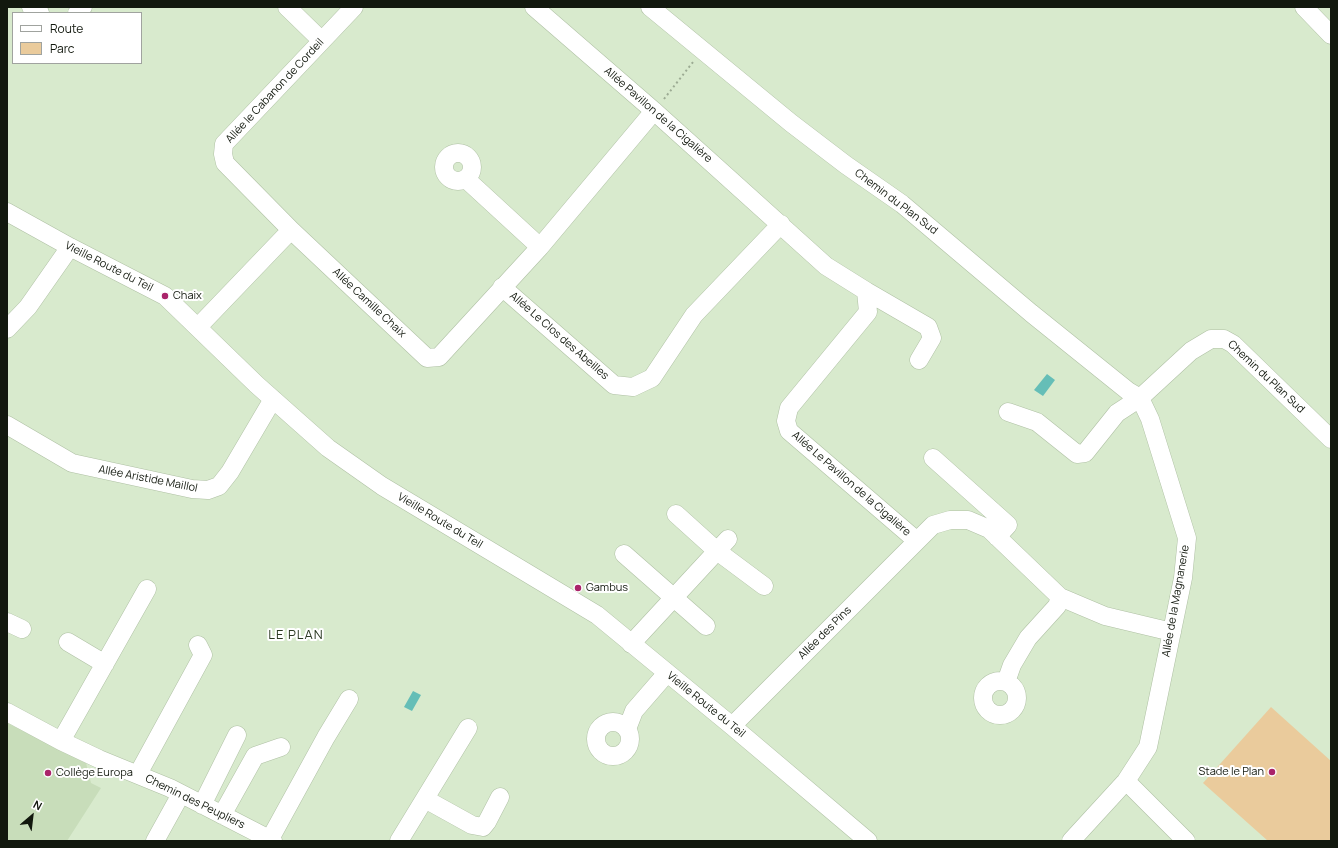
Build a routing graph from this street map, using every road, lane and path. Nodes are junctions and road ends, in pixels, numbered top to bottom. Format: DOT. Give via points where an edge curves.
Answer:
graph roads {
  1 [pos="287,7"];
  2 [pos="354,7"];
  3 [pos="534,7"];
  4 [pos="650,7"];
  5 [pos="1304,7"];
  6 [pos="1331,35"];
  7 [pos="322,41"];
  8 [pos="702,51"];
  9 [pos="654,111"];
  10 [pos="466,179"];
  11 [pos="7,212"];
  12 [pos="782,224"];
  13 [pos="291,230"];
  14 [pos="70,247"];
  15 [pos="540,247"];
  16 [pos="502,287"];
  17 [pos="866,291"];
  18 [pos="198,327"];
  19 [pos="7,329"];
  20 [pos="920,360"];
  21 [pos="273,398"];
  22 [pos="1140,398"];
  23 [pos="1008,412"];
  24 [pos="7,425"];
  25 [pos="1331,439"];
  26 [pos="933,458"];
  27 [pos="676,514"];
  28 [pos="997,537"];
  29 [pos="917,540"];
  30 [pos="723,545"];
  31 [pos="624,554"];
  32 [pos="764,586"];
  33 [pos="148,589"];
  34 [pos="1060,597"];
  35 [pos="674,598"];
  36 [pos="706,626"];
  37 [pos="1172,632"];
  38 [pos="68,642"];
  39 [pos="631,644"];
  40 [pos="198,645"];
  41 [pos="105,664"];
  42 [pos="667,673"];
  43 [pos="1006,682"];
  44 [pos="349,699"];
  45 [pos="7,712"];
  46 [pos="732,726"];
  47 [pos="468,728"];
  48 [pos="626,728"];
  49 [pos="237,735"];
  50 [pos="61,741"];
  51 [pos="281,747"];
  52 [pos="138,774"];
  53 [pos="1126,781"];
  54 [pos="175,787"];
  55 [pos="500,797"];
  56 [pos="425,799"];
  57 [pos="202,805"];
  58 [pos="222,815"];
  59 [pos="272,840"];
  60 [pos="155,841"];
  61 [pos="400,841"];
  62 [pos="868,841"];
  63 [pos="1071,841"];
  64 [pos="1186,841"];
  1 -- 7 [label="street"];
  2 -- 7 [label="street, Allée le Cabanon de Cordeil"];
  3 -- 9 [label="street, Allée Pavillon de la Cigalière"];
  4 -- 8 [label="street, Chemin du Plan Sud"];
  5 -- 6 [label="street"];
  7 -- 13 [label="street, Allée le Cabanon de Cordeil" via="224,144 225,164"];
  8 -- 9 [label="path"];
  8 -- 22 [label="street, Chemin du Plan Sud" via="846,165 902,204 1031,313"];
  9 -- 12 [label="street, Allée Pavillon de la Cigalière"];
  9 -- 15 [label="street, Allée Camille Chaix"];
  10 -- 15 [label="street"];
  11 -- 14 [label="street, Vieille Route du Teil"];
  12 -- 16 [label="street, Allée Le Clos des Abeilles" via="694,315 652,378 633,387 614,384"];
  12 -- 17 [label="street" via="826,266"];
  13 -- 16 [label="street, Allée Camille Chaix" via="427,358 439,358"];
  13 -- 18 [label="street"];
  14 -- 18 [label="street, Vieille Route du Teil" via="165,296"];
  14 -- 19 [label="street" via="28,307"];
  15 -- 16 [label="street, Allée Camille Chaix"];
  17 -- 20 [label="street" via="928,327 932,338"];
  17 -- 29 [label="street, Allée Le Pavillon de la Cigalière" via="868,312 789,408 786,421 789,431"];
  18 -- 21 [label="street, Vieille Route du Teil"];
  21 -- 24 [label="street, Allée Aristide Maillol" via="230,472 219,486 208,490 192,489 72,463"];
  21 -- 39 [label="street, Vieille Route du Teil" via="328,448 382,486 597,615"];
  22 -- 23 [label="street" via="1117,413 1085,453 1077,454 1037,422"];
  22 -- 25 [label="street, Chemin du Plan Sud" via="1191,351 1212,339 1224,339 1233,344"];
  22 -- 37 [label="street, Allée de la Magnanerie" via="1150,419 1187,538 1183,578"];
  26 -- 28 [label="street" via="1008,525"];
  27 -- 30 [label="street"];
  28 -- 29 [label="street, Allée Le Pavillon de la Cigalière" via="989,529 968,520 950,520 933,525"];
  28 -- 34 [label="street, Allée Le Pavillon de la Cigalière"];
  29 -- 46 [label="street, Allée des Pins"];
  30 -- 32 [label="street"];
  30 -- 35 [label="street"];
  31 -- 35 [label="street"];
  33 -- 41 [label="street"];
  34 -- 37 [label="street, Allée Le Pavillon de la Cigalière" via="1105,616"];
  34 -- 43 [label="street" via="1056,606 1028,638 1012,664"];
  35 -- 36 [label="street"];
  35 -- 39 [label="street"];
  37 -- 53 [label="street, Allée de la Magnanerie" via="1148,747"];
  38 -- 41 [label="street"];
  39 -- 42 [label="street, Vieille Route du Teil"];
  40 -- 52 [label="street" via="204,655"];
  41 -- 50 [label="street"];
  42 -- 46 [label="street, Vieille Route du Teil"];
  42 -- 48 [label="street" via="634,711"];
  44 -- 59 [label="street"];
  45 -- 50 [label="street, Chemin des Peupliers"];
  46 -- 62 [label="street, Vieille Route du Teil"];
  47 -- 56 [label="street"];
  49 -- 57 [label="street"];
  50 -- 52 [label="street, Chemin des Peupliers"];
  51 -- 58 [label="street" via="255,756"];
  52 -- 54 [label="street, Chemin des Peupliers"];
  53 -- 63 [label="street, Allée de la Magnanerie"];
  53 -- 64 [label="street"];
  54 -- 57 [label="street, Chemin des Peupliers"];
  54 -- 60 [label="street"];
  55 -- 56 [label="street" via="482,827 472,825"];
  56 -- 61 [label="street"];
  57 -- 58 [label="street, Chemin des Peupliers"];
  58 -- 59 [label="street, Chemin des Peupliers"];
}
